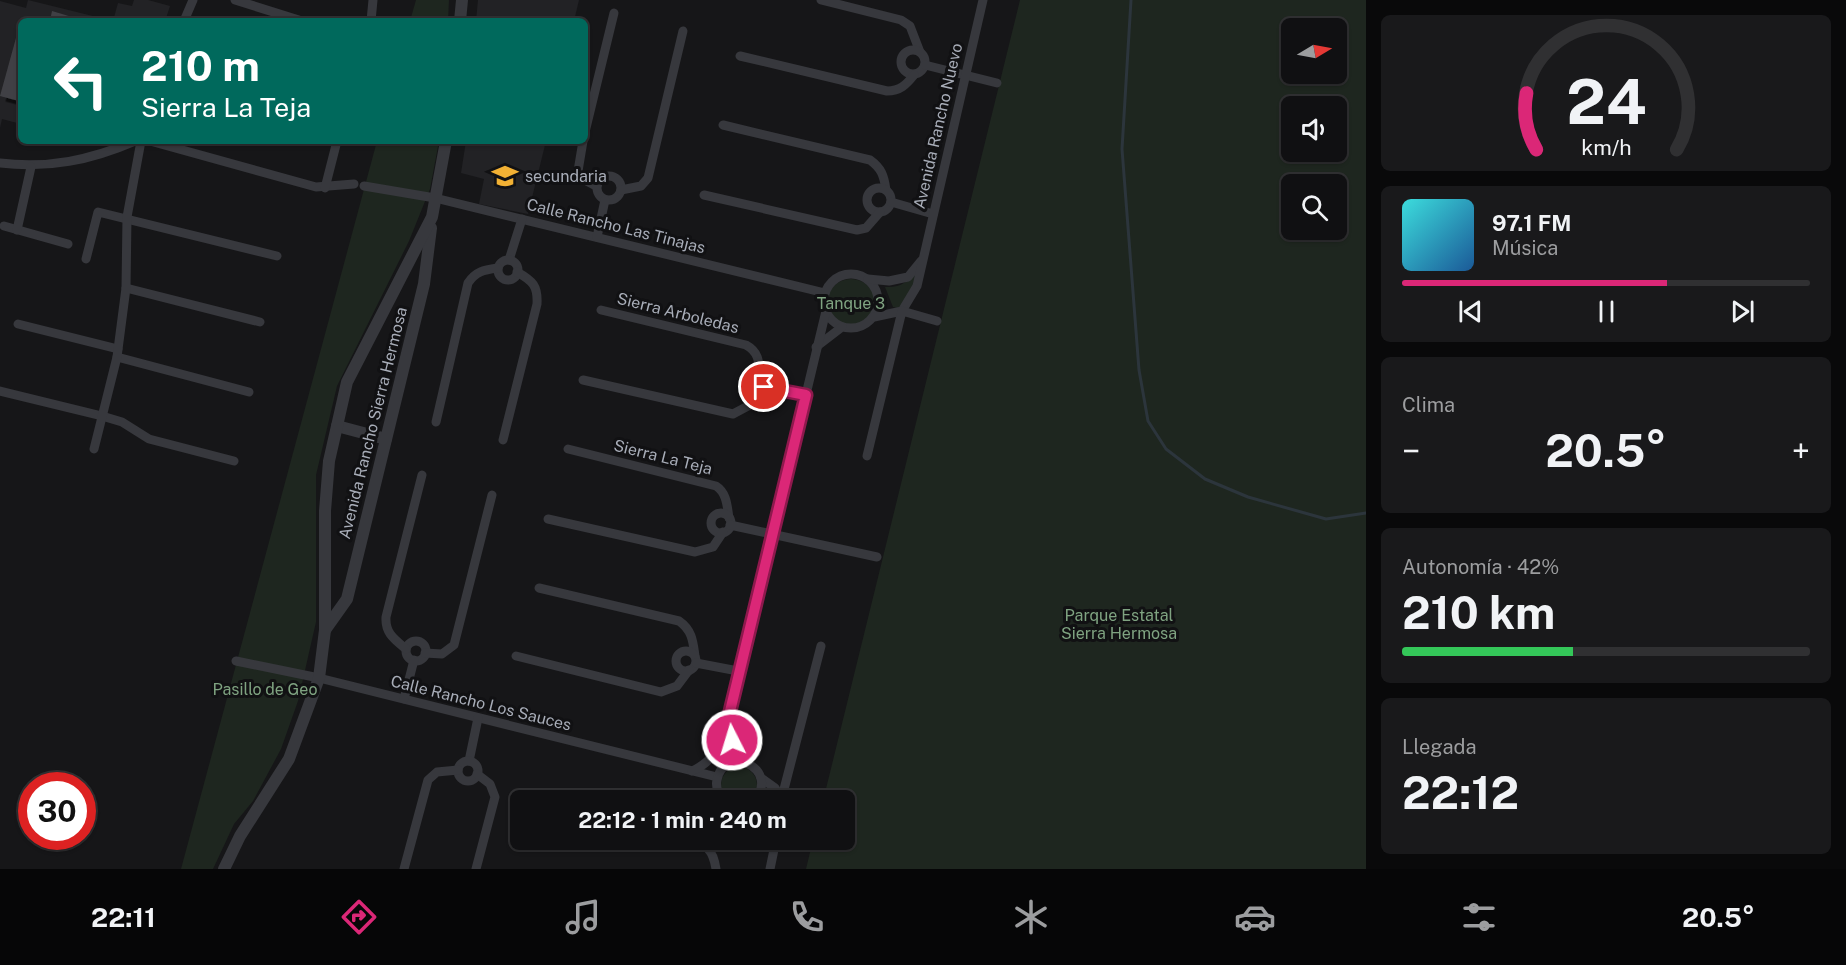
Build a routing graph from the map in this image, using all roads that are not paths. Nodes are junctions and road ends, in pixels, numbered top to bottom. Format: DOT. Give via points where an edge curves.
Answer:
graph roads {
  1 [pos="193,0"];
  2 [pos="235,0"];
  3 [pos="373,0"];
  4 [pos="462,0"];
  5 [pos="821,0"];
  6 [pos="983,0"];
  7 [pos="614,14"];
  8 [pos="185,18"];
  9 [pos="292,18"];
  10 [pos="371,18"];
  11 [pos="460,18"];
  12 [pos="683,31"];
  13 [pos="920,52"];
  14 [pos="740,56"];
  15 [pos="925,65"];
  16 [pos="914,75"];
  17 [pos="965,75"];
  18 [pos="997,83"];
  19 [pos="588,120"];
  20 [pos="723,125"];
  21 [pos="127,144"];
  22 [pos="140,144"];
  23 [pos="161,144"];
  24 [pos="336,144"];
  25 [pos="445,144"];
  26 [pos="582,144"];
  27 [pos="0,163"];
  28 [pos="31,167"];
  29 [pos="354,184"];
  30 [pos="364,186"];
  31 [pos="596,186"];
  32 [pos="325,188"];
  33 [pos="621,190"];
  34 [pos="885,190"];
  35 [pos="704,195"];
  36 [pos="435,198"];
  37 [pos="605,200"];
  38 [pos="891,202"];
  39 [pos="880,212"];
  40 [pos="933,214"];
  41 [pos="127,217"];
  42 [pos="432,217"];
  43 [pos="522,219"];
  44 [pos="4,226"];
  45 [pos="17,230"];
  46 [pos="597,237"];
  47 [pos="68,243"];
  48 [pos="277,256"];
  49 [pos="86,259"];
  50 [pos="922,259"];
  51 [pos="509,260"];
  52 [pos="498,268"];
  53 [pos="517,272"];
  54 [pos="868,279"];
  55 [pos="126,288"];
  56 [pos="825,293"];
  57 [pos="601,310"];
  58 [pos="826,311"];
  59 [pos="902,311"];
  60 [pos="874,317"];
  61 [pos="937,321"];
  62 [pos="260,322"];
  63 [pos="18,324"];
  64 [pos="842,327"];
  65 [pos="816,347"];
  66 [pos="117,353"];
  67 [pos="760,376"];
  68 [pos="583,380"];
  69 [pos="761,390"];
  70 [pos="0,391"];
  71 [pos="249,392"];
  72 [pos="806,395"];
  73 [pos="102,416"];
  74 [pos="436,422"];
  75 [pos="337,426"];
  76 [pos="386,439"];
  77 [pos="503,440"];
  78 [pos="94,449"];
  79 [pos="568,449"];
  80 [pos="867,456"];
  81 [pos="234,460"];
  82 [pos="422,475"];
  83 [pos="492,495"];
  84 [pos="548,519"];
  85 [pos="728,525"];
  86 [pos="772,533"];
  87 [pos="877,557"];
  88 [pos="539,588"];
  89 [pos="325,630"];
  90 [pos="822,646"];
  91 [pos="406,649"];
  92 [pos="425,653"];
  93 [pos="516,656"];
  94 [pos="414,660"];
  95 [pos="236,661"];
  96 [pos="693,663"];
  97 [pos="738,671"];
  98 [pos="319,678"];
  99 [pos="404,699"];
  100 [pos="478,718"];
  101 [pos="726,728"];
  102 [pos="719,749"];
  103 [pos="470,762"];
  104 [pos="748,763"];
  105 [pos="458,770"];
  106 [pos="691,772"];
  107 [pos="720,773"];
  108 [pos="477,774"];
  109 [pos="761,778"];
  110 [pos="718,790"];
  111 [pos="760,790"];
  112 [pos="773,790"];
  113 [pos="784,790"];
  114 [pos="710,850"];
  115 [pos="774,850"];
  116 [pos="224,869"];
  117 [pos="404,869"];
  118 [pos="476,869"];
  119 [pos="716,869"];
  120 [pos="770,869"];
  1 -- 8 [label="street"];
  2 -- 9 [label="street"];
  3 -- 10 [label="street"];
  4 -- 11 [label="street"];
  5 -- 13 [label="street" via="901,20 910,26"];
  6 -- 17 [label="street, Avenida Rancho Nuevo"];
  7 -- 19 [label="street"];
  12 -- 33 [label="street" via="648,178 641,186"];
  13 -- 15 [label="street"];
  13 -- 16 [label="street" via="909,50 901,59 903,70"];
  14 -- 16 [label="street" via="887,91 897,91"];
  15 -- 16 [label="street"];
  15 -- 17 [label="street"];
  17 -- 18 [label="street"];
  17 -- 40 [label="street, Avenida Rancho Nuevo"];
  20 -- 34 [label="street" via="870,160 885,178"];
  21 -- 28 [label="street" via="81,161"];
  22 -- 41 [label="street"];
  23 -- 32 [label="street"];
  24 -- 32 [label="street"];
  25 -- 36 [label="street, Avenida Rancho Sierra Hermosa"];
  26 -- 31 [label="street" via="578,171"];
  27 -- 28 [label="street"];
  28 -- 45 [label="street"];
  29 -- 32 [label="street"];
  30 -- 36 [label="street, Calle Rancho Las Tinajas"];
  31 -- 33 [label="street" via="599,180 610,176 616,178"];
  31 -- 37 [label="street"];
  33 -- 37 [label="street" via="612,200"];
  34 -- 38 [label="street"];
  34 -- 39 [label="street" via="873,189 868,194 869,206"];
  35 -- 39 [label="street" via="857,230 866,228"];
  36 -- 42 [label="street, Avenida Rancho Sierra Hermosa"];
  36 -- 43 [label="street, Calle Rancho Las Tinajas"];
  37 -- 46 [label="street"];
  38 -- 39 [label="street"];
  38 -- 40 [label="street"];
  40 -- 50 [label="street, Avenida Rancho Nuevo"];
  41 -- 48 [label="street"];
  41 -- 49 [label="street" via="98,212"];
  41 -- 55 [label="street"];
  42 -- 75 [label="street, Avenida Rancho Sierra Hermosa" via="347,382"];
  42 -- 76 [label="street, Avenida Rancho Sierra Hermosa" via="424,284"];
  43 -- 46 [label="street, Calle Rancho Las Tinajas"];
  43 -- 51 [label="street"];
  44 -- 45 [label="street"];
  45 -- 47 [label="street"];
  46 -- 56 [label="street, Calle Rancho Las Tinajas"];
  50 -- 54 [label="street" via="908,277 889,281"];
  50 -- 59 [label="street, Avenida Rancho Nuevo" via="917,286"];
  51 -- 52 [label="street"];
  51 -- 53 [label="street"];
  52 -- 53 [label="street" via="503,279 509,280"];
  52 -- 74 [label="street" via="480,271 468,283"];
  53 -- 77 [label="street" via="538,290 537,304"];
  54 -- 56 [label="street" via="848,274 838,277"];
  54 -- 60 [label="street" via="879,297"];
  55 -- 62 [label="street"];
  55 -- 66 [label="street"];
  56 -- 58 [label="street"];
  57 -- 67 [label="street, Sierra Arboledas" via="746,345 758,358"];
  58 -- 64 [label="street"];
  58 -- 65 [label="street"];
  59 -- 60 [label="street"];
  59 -- 61 [label="street"];
  59 -- 80 [label="street, Avenida Rancho Nuevo"];
  60 -- 64 [label="street" via="854,329"];
  63 -- 66 [label="street"];
  64 -- 65 [label="street"];
  65 -- 72 [label="street"];
  66 -- 71 [label="street"];
  66 -- 73 [label="street"];
  67 -- 69 [label="street, Sierra Arboledas"];
  67 -- 69 [label="street" via="752,375 746,380 749,392"];
  68 -- 69 [label="street" via="733,414 748,406"];
  69 -- 72 [label="street"];
  70 -- 73 [label="street"];
  72 -- 86 [label="street"];
  73 -- 78 [label="street"];
  73 -- 81 [label="street" via="122,422 149,439"];
  75 -- 76 [label="street"];
  75 -- 89 [label="street, Avenida Rancho Sierra Hermosa" via="329,460 325,511"];
  76 -- 89 [label="street, Avenida Rancho Sierra Hermosa" via="346,599"];
  79 -- 85 [label="street, Sierra La Teja" via="716,486 727,500"];
  82 -- 91 [label="street" via="385,627"];
  83 -- 92 [label="street" via="454,645 442,654"];
  84 -- 85 [label="street" via="695,552 713,547"];
  85 -- 86 [label="street"];
  86 -- 87 [label="street"];
  86 -- 97 [label="street"];
  88 -- 96 [label="street" via="679,621 692,638"];
  89 -- 98 [label="street, Avenida Rancho Sierra Hermosa"];
  90 -- 113 [label="street"];
  91 -- 92 [label="street" via="417,641 424,646"];
  91 -- 94 [label="street"];
  92 -- 94 [label="street" via="423,658"];
  93 -- 96 [label="street" via="661,692 677,686"];
  94 -- 99 [label="street"];
  95 -- 98 [label="street, Calle Rancho Los Sauces"];
  96 -- 97 [label="street"];
  97 -- 101 [label="street"];
  98 -- 99 [label="street, Calle Rancho Los Sauces"];
  98 -- 116 [label="street, Avenida Rancho Sierra Hermosa" via="289,759 240,836"];
  99 -- 100 [label="street, Calle Rancho Los Sauces"];
  100 -- 103 [label="street"];
  100 -- 106 [label="street, Calle Rancho Los Sauces"];
  101 -- 102 [label="street"];
  101 -- 104 [label="street"];
  102 -- 106 [label="street" via="704,766"];
  102 -- 107 [label="street"];
  103 -- 105 [label="street" via="460,765"];
  103 -- 108 [label="street" via="477,768"];
  104 -- 107 [label="street" via="730,763"];
  104 -- 109 [label="street"];
  105 -- 108 [label="street" via="469,781"];
  105 -- 117 [label="street" via="437,772 428,780"];
  106 -- 107 [label="street, Calle Rancho Los Sauces"];
  107 -- 110 [label="street"];
  108 -- 118 [label="street" via="490,784 495,797"];
  109 -- 111 [label="street"];
  109 -- 112 [label="street"];
  114 -- 119 [label="street"];
  115 -- 120 [label="street"];
}
